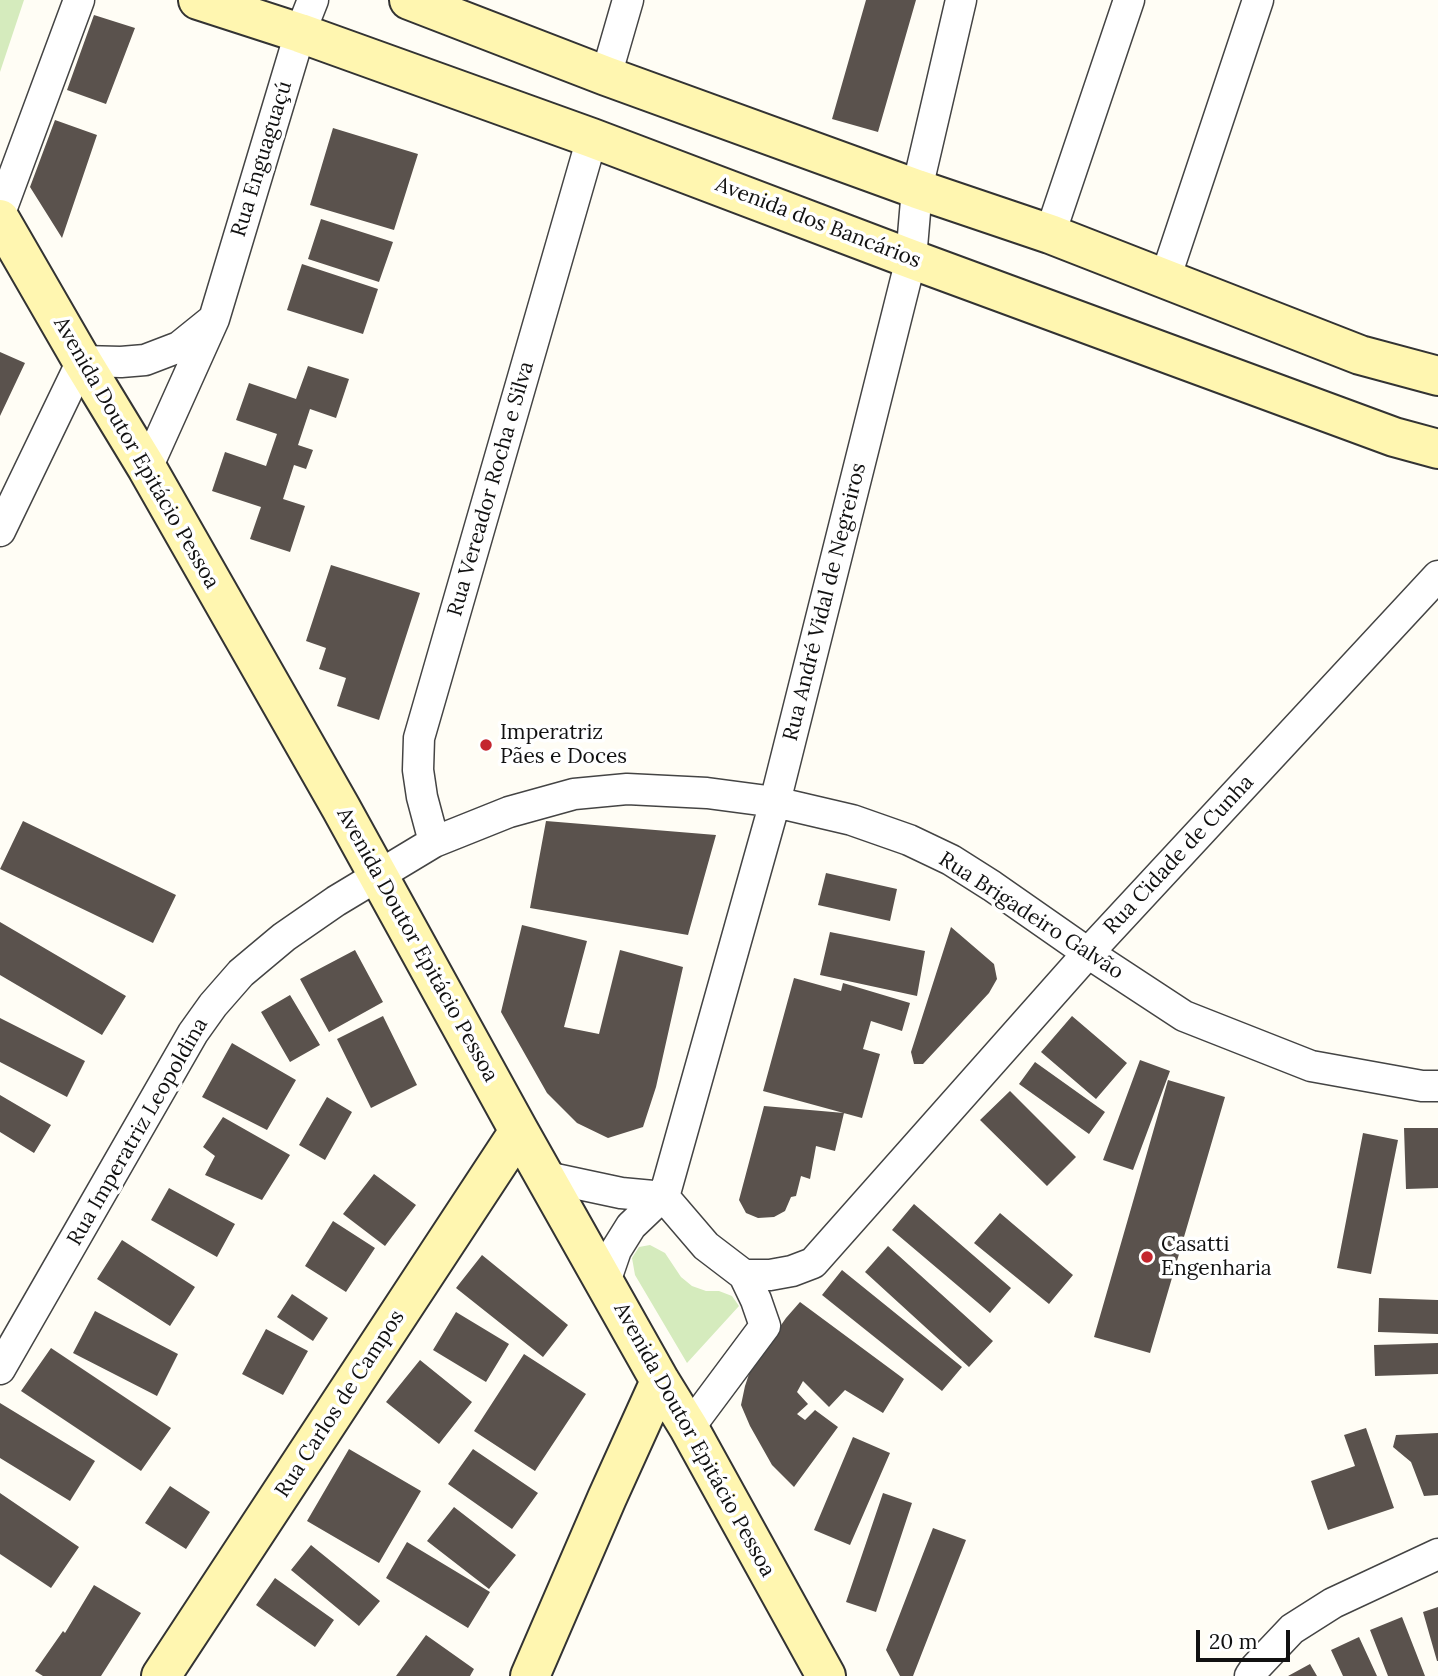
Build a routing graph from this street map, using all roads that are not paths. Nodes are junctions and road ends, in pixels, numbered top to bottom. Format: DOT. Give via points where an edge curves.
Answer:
graph roads {
  1 [pos="79,0"];
  2 [pos="198,0"];
  3 [pos="409,0"];
  4 [pos="628,0"];
  5 [pos="961,0"];
  6 [pos="1129,0"];
  7 [pos="1258,0"];
  8 [pos="307,17"];
  9 [pos="606,76"];
  10 [pos="592,138"];
  11 [pos="917,189"];
  12 [pos="0,213"];
  13 [pos="0,219"];
  14 [pos="1049,234"];
  15 [pos="911,259"];
  16 [pos="1165,279"];
  17 [pos="214,318"];
  18 [pos="82,361"];
  19 [pos="1438,376"];
  20 [pos="1438,449"];
  21 [pos="147,468"];
  22 [pos="0,531"];
  23 [pos="1438,576"];
  24 [pos="775,802"];
  25 [pos="435,842"];
  26 [pos="378,876"];
  27 [pos="1088,953"];
  28 [pos="1438,1086"];
  29 [pos="519,1131"];
  30 [pos="546,1177"];
  31 [pos="664,1197"];
  32 [pos="744,1275"];
  33 [pos="605,1282"];
  34 [pos="0,1369"];
  35 [pos="660,1381"];
  36 [pos="689,1428"];
  37 [pos="1438,1554"];
  38 [pos="161,1676"];
  39 [pos="530,1676"];
  40 [pos="826,1676"];
  41 [pos="1250,1676"];
  1 -- 12 [label="street"];
  2 -- 8 [label="main road, Avenida dos Bancários"];
  3 -- 9 [label="main road"];
  4 -- 9 [label="street"];
  5 -- 11 [label="street, Rua André Vidal de Negreiros"];
  6 -- 14 [label="street"];
  7 -- 16 [label="street"];
  8 -- 10 [label="main road, Avenida dos Bancários"];
  8 -- 17 [label="street, Rua Enguaguaçú"];
  9 -- 11 [label="main road"];
  10 -- 15 [label="main road, Avenida dos Bancários"];
  10 -- 25 [label="street, Rua Vereador Rocha e Silva" via="419,738 422,797"];
  11 -- 14 [label="main road"];
  11 -- 15 [label="street, Rua André Vidal de Negreiros"];
  13 -- 18 [label="main road, Avenida Doutor Epitácio Pessoa"];
  14 -- 16 [label="main road"];
  15 -- 20 [label="main road, Avenida dos Bancários" via="1394,437"];
  15 -- 24 [label="street, Rua André Vidal de Negreiros"];
  16 -- 19 [label="main road" via="1360,355"];
  17 -- 18 [label="street" via="179,347 145,359"];
  17 -- 21 [label="street, Rua Enguaguaçú"];
  18 -- 21 [label="main road, Avenida Doutor Epitácio Pessoa"];
  18 -- 22 [label="street"];
  21 -- 26 [label="main road, Avenida Doutor Epitácio Pessoa"];
  23 -- 27 [label="street, Rua Cidade de Cunha"];
  24 -- 25 [label="street, Rua Brigadeiro Galvão" via="627,789 574,794"];
  24 -- 27 [label="street, Rua Brigadeiro Galvão" via="852,820 951,860"];
  24 -- 31 [label="street, Rua André Vidal de Negreiros"];
  25 -- 26 [label="street, Rua Brigadeiro Galvão"];
  26 -- 29 [label="main road, Avenida Doutor Epitácio Pessoa"];
  26 -- 34 [label="street, Rua Imperatriz Leopoldina" via="284,937 241,973 213,1005"];
  27 -- 28 [label="street, Rua Brigadeiro Galvão" via="1184,1016 1311,1066"];
  27 -- 32 [label="street, Rua Cidade de Cunha" via="813,1263 771,1275"];
  29 -- 30 [label="main road, Avenida Doutor Epitácio Pessoa"];
  29 -- 38 [label="main road, Rua Carlos de Campos"];
  30 -- 31 [label="street"];
  30 -- 33 [label="main road, Avenida Doutor Epitácio Pessoa"];
  31 -- 32 [label="street" via="706,1246"];
  31 -- 33 [label="street" via="631,1226"];
  32 -- 36 [label="street" via="765,1326"];
  33 -- 35 [label="main road, Avenida Doutor Epitácio Pessoa"];
  35 -- 36 [label="main road, Avenida Doutor Epitácio Pessoa"];
  35 -- 39 [label="main road"];
  36 -- 40 [label="main road, Avenida Doutor Epitácio Pessoa"];
  37 -- 41 [label="street" via="1333,1603 1292,1629"];
}
